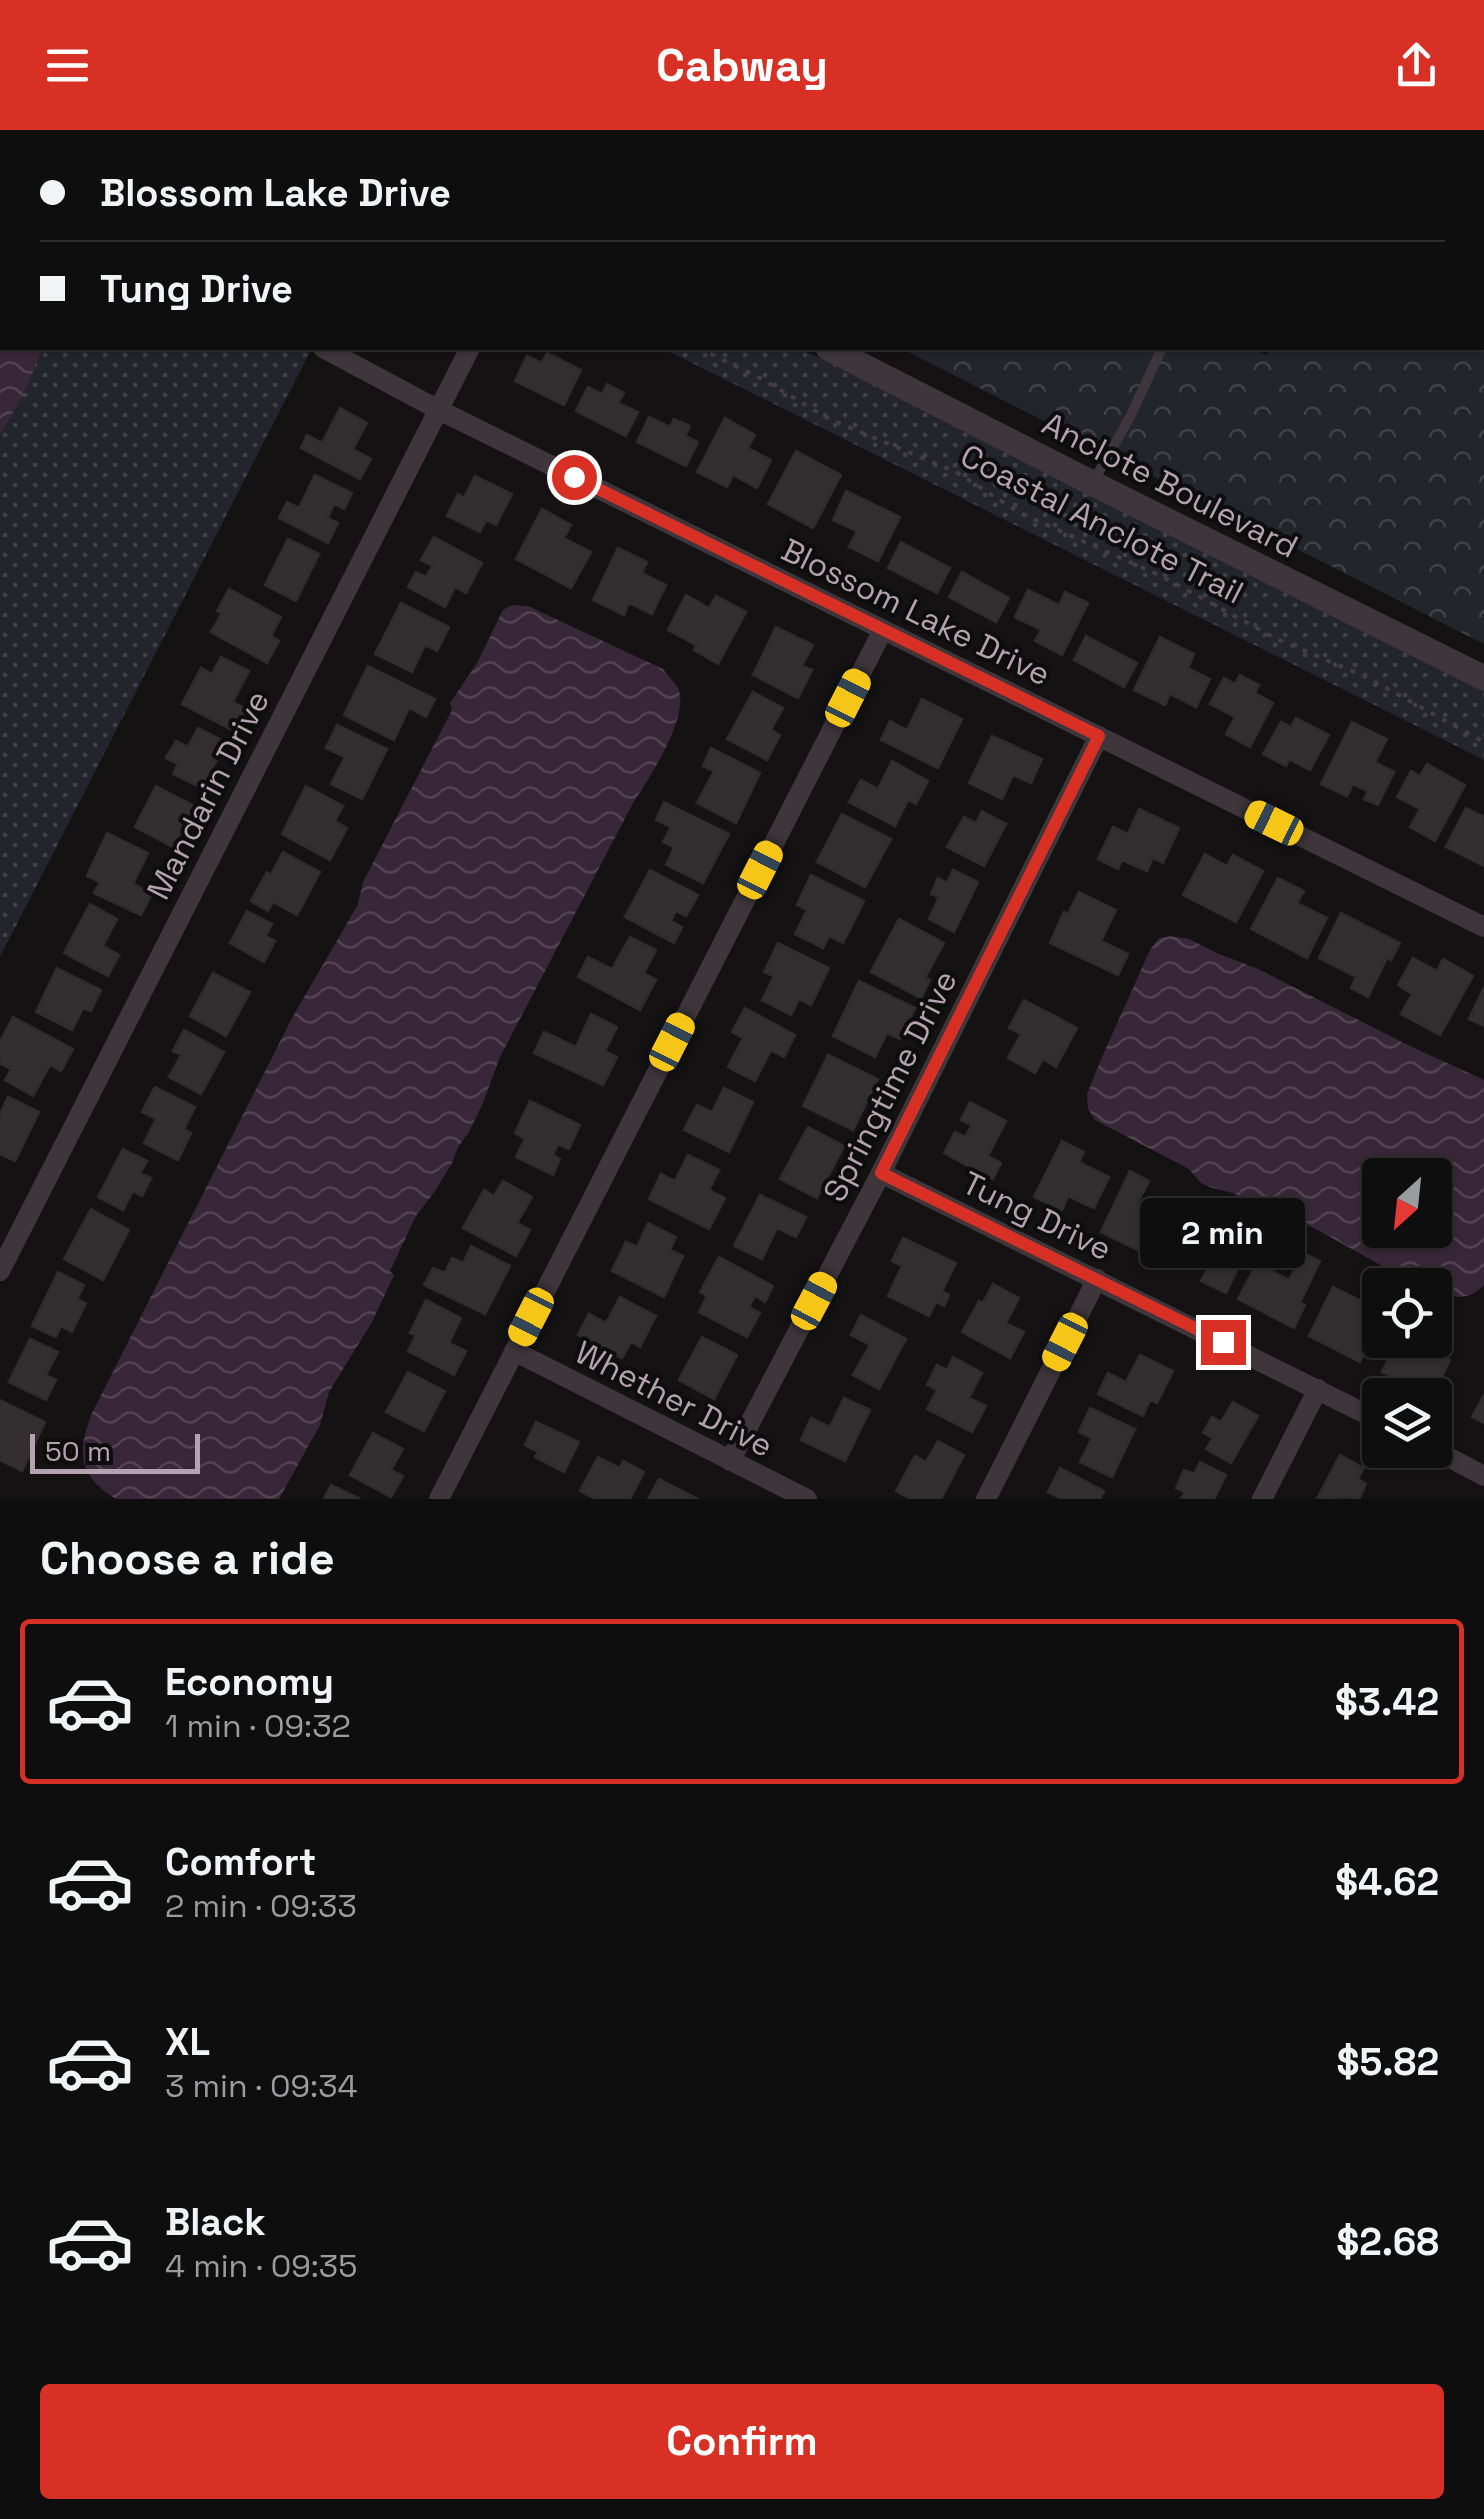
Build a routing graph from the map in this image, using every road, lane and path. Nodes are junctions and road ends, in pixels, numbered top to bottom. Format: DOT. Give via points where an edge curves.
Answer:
graph roads {
  1 [pos="327,350"];
  2 [pos="469,350"];
  3 [pos="703,350"];
  4 [pos="832,350"];
  5 [pos="1161,350"];
  6 [pos="437,409"];
  7 [pos="1092,483"];
  8 [pos="883,630"];
  9 [pos="1484,678"];
  10 [pos="1099,736"];
  11 [pos="1484,742"];
  12 [pos="1484,927"];
  13 [pos="881,1173"];
  14 [pos="0,1271"];
  15 [pos="1096,1279"];
  16 [pos="514,1351"];
  17 [pos="1318,1389"];
  18 [pos="1362,1412"];
  19 [pos="1452,1459"];
  20 [pos="730,1461"];
  21 [pos="1484,1476"];
  22 [pos="439,1499"];
  23 [pos="808,1499"];
  24 [pos="986,1499"];
  25 [pos="1262,1499"];
  1 -- 6 [label="street, Blossom Lake Drive"];
  2 -- 6 [label="street, Mandarin Drive"];
  3 -- 11 [label="path, Coastal Anclote Trail" via="829,419 956,472 1020,513 1163,577"];
  4 -- 7 [label="street, Anclote Boulevard"];
  5 -- 7 [label="lane"];
  6 -- 8 [label="street, Blossom Lake Drive"];
  6 -- 14 [label="street, Mandarin Drive"];
  7 -- 9 [label="street, Anclote Boulevard"];
  8 -- 10 [label="street, Blossom Lake Drive"];
  8 -- 16 [label="street"];
  10 -- 12 [label="street, Blossom Lake Drive"];
  10 -- 13 [label="street, Springtime Drive"];
  13 -- 15 [label="street, Tung Drive"];
  13 -- 20 [label="street, Springtime Drive"];
  15 -- 17 [label="street, Tung Drive"];
  15 -- 24 [label="street"];
  16 -- 20 [label="street, Whether Drive"];
  16 -- 22 [label="street"];
  17 -- 18 [label="street, Tung Drive"];
  17 -- 25 [label="street"];
  19 -- 21 [label="street"];
  20 -- 23 [label="street, Whether Drive"];
}
